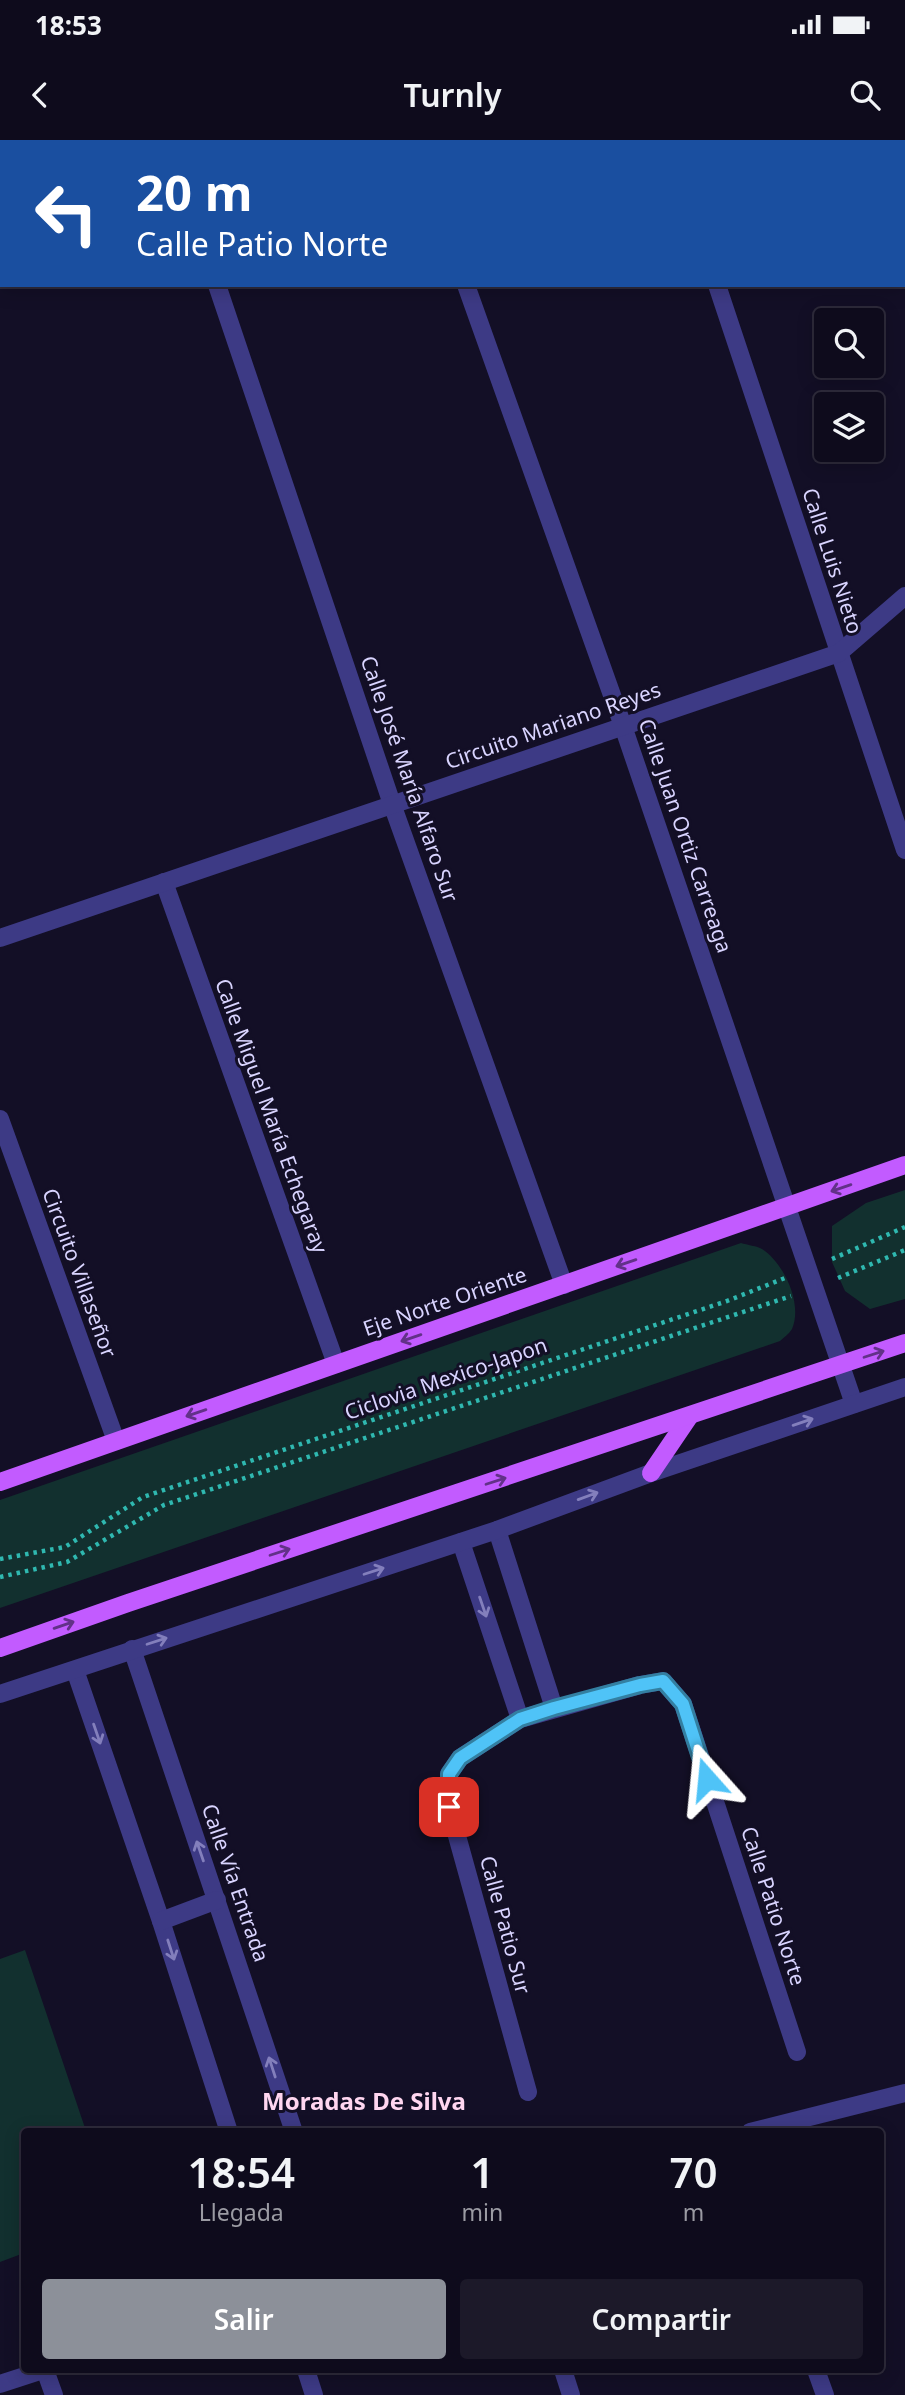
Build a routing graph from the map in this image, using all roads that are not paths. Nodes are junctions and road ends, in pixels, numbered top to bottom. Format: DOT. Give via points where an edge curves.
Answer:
graph roads {
  1 [pos="217,287"];
  2 [pos="467,287"];
  3 [pos="718,287"];
  4 [pos="905,596"];
  5 [pos="839,653"];
  6 [pos="623,726"];
  7 [pos="393,804"];
  8 [pos="905,850"];
  9 [pos="164,882"];
  10 [pos="0,938"];
  11 [pos="0,1119"];
  12 [pos="905,1165"];
  13 [pos="787,1207"];
  14 [pos="564,1285"];
  15 [pos="905,1343"];
  16 [pos="336,1364"];
  17 [pos="841,1365"];
  18 [pos="905,1387"];
  19 [pos="854,1404"];
  20 [pos="689,1417"];
  21 [pos="116,1441"];
  22 [pos="651,1473"];
  23 [pos="0,1482"];
  24 [pos="497,1530"];
  25 [pos="461,1542"];
  26 [pos="0,1648"];
  27 [pos="132,1649"];
  28 [pos="75,1670"];
  29 [pos="0,1694"];
  30 [pos="554,1708"];
  31 [pos="520,1719"];
  32 [pos="217,1900"];
  33 [pos="161,1921"];
  34 [pos="797,2052"];
  35 [pos="528,2092"];
  36 [pos="905,2093"];
  37 [pos="228,2128"];
  38 [pos="293,2128"];
  39 [pos="766,2128"];
  40 [pos="35,2373"];
  41 [pos="45,2373"];
  42 [pos="307,2373"];
  43 [pos="564,2373"];
  44 [pos="817,2373"];
  45 [pos="0,2384"];
  46 [pos="54,2395"];
  47 [pos="314,2395"];
  48 [pos="571,2395"];
  49 [pos="825,2395"];
  1 -- 7 [label="street, Calle José María Alfaro Sur"];
  2 -- 6 [label="street, Calle Juan Ortiz Carreaga"];
  3 -- 5 [label="street, Calle Luis Nieto"];
  4 -- 5 [label="street, Circuito Mariano Reyes"];
  5 -- 6 [label="street, Circuito Mariano Reyes"];
  5 -- 8 [label="street, Calle Luis Nieto"];
  6 -- 7 [label="street, Circuito Mariano Reyes"];
  6 -- 13 [label="street, Calle Juan Ortiz Carreaga"];
  7 -- 9 [label="street, Circuito Mariano Reyes"];
  7 -- 14 [label="street, Calle José María Alfaro Sur"];
  9 -- 10 [label="street, Circuito Mariano Reyes"];
  9 -- 16 [label="street, Calle Miguel María Echegaray"];
  11 -- 21 [label="street, Circuito Villaseñor"];
  12 -- 13 [label="main road, Eje Norte Oriente, one-way"];
  13 -- 14 [label="main road, Eje Norte Oriente, one-way"];
  13 -- 17 [label="street, Calle Juan Ortiz Carreaga"];
  14 -- 16 [label="main road, Eje Norte Oriente, one-way"];
  17 -- 15 [label="main road, one-way"];
  16 -- 21 [label="main road, Eje Norte Oriente, one-way"];
  17 -- 19 [label="street, Calle Juan Ortiz Carreaga"];
  17 -- 20 [label="main road"];
  18 -- 19 [label="street"];
  22 -- 19 [label="street, one-way"];
  20 -- 22 [label="main road"];
  26 -- 20 [label="main road, one-way"];
  21 -- 23 [label="main road, Eje Norte Oriente"];
  24 -- 22 [label="street, one-way"];
  24 -- 25 [label="street"];
  24 -- 30 [label="street"];
  27 -- 25 [label="street, one-way"];
  25 -- 31 [label="street, one-way"];
  27 -- 28 [label="street"];
  32 -- 27 [label="street, Calle Vía Entrada, one-way"];
  28 -- 29 [label="street"];
  28 -- 33 [label="street, one-way"];
  30 -- 31 [label="street, Calle Patio Norte"];
  30 -- 34 [label="street, Calle Patio Norte" via="663,1681 683,1704"];
  31 -- 35 [label="street, Calle Patio Sur" via="460,1758 449,1774 449,1807"];
  32 -- 33 [label="street"];
  38 -- 32 [label="street, Calle Vía Entrada, one-way"];
  33 -- 37 [label="street, one-way"];
  36 -- 39 [label="street"];
  40 -- 45 [label="street"];
  41 -- 46 [label="street"];
  42 -- 47 [label="street"];
  43 -- 48 [label="street"];
  44 -- 49 [label="street"];
}
